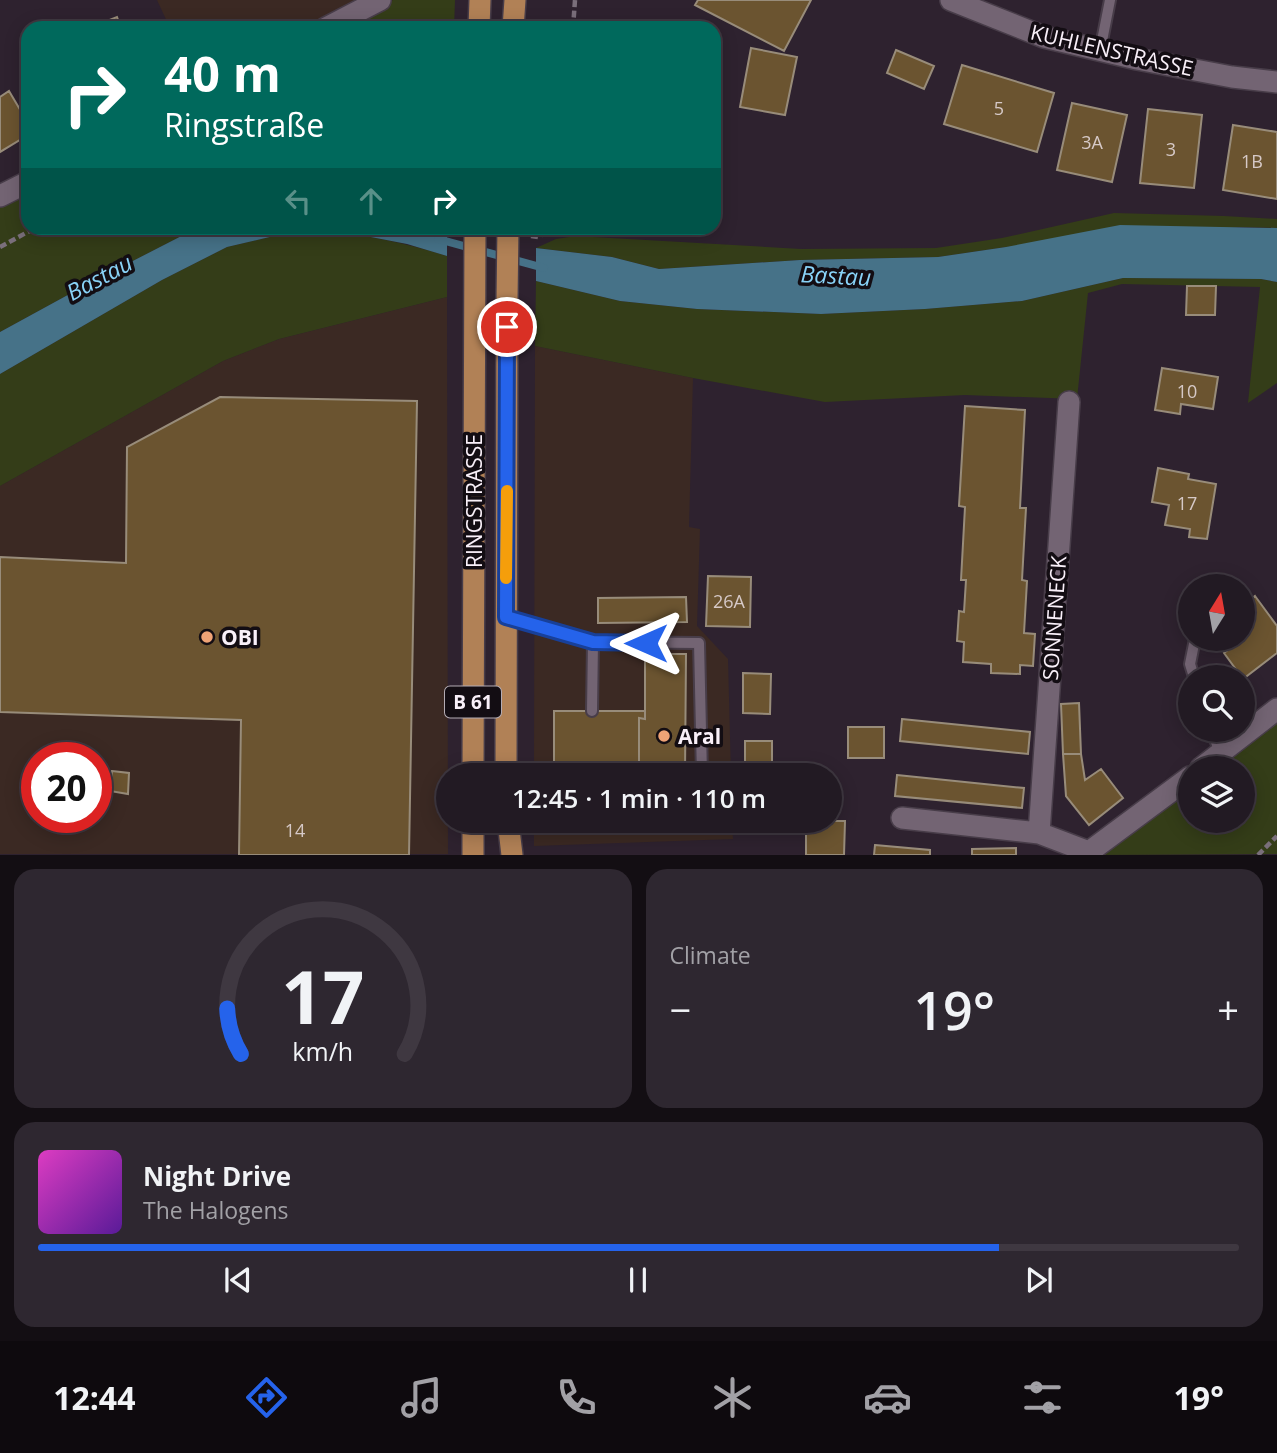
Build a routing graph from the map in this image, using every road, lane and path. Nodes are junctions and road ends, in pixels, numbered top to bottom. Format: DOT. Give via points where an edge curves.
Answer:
graph roads {
  1 [pos="380,0"];
  2 [pos="480,0"];
  3 [pos="515,0"];
  4 [pos="575,0"];
  5 [pos="951,0"];
  6 [pos="1110,0"];
  7 [pos="340,21"];
  8 [pos="479,21"];
  9 [pos="514,21"];
  10 [pos="574,21"];
  11 [pos="1100,51"];
  12 [pos="1277,82"];
  13 [pos="21,186"];
  14 [pos="0,196"];
  15 [pos="22,235"];
  16 [pos="475,235"];
  17 [pos="508,235"];
  18 [pos="0,247"];
  19 [pos="1069,402"];
  20 [pos="506,617"];
  21 [pos="593,642"];
  22 [pos="1277,709"];
  23 [pos="592,711"];
  24 [pos="1216,742"];
  25 [pos="1220,754"];
  26 [pos="1217,756"];
  27 [pos="473,763"];
  28 [pos="506,763"];
  29 [pos="702,763"];
  30 [pos="1178,786"];
  31 [pos="902,818"];
  32 [pos="473,833"];
  33 [pos="512,833"];
  34 [pos="1039,833"];
  35 [pos="1277,836"];
  36 [pos="1088,853"];
  37 [pos="472,855"];
  38 [pos="512,855"];
  39 [pos="1258,855"];
  1 -- 7 [label="street"];
  2 -- 8 [label="main road"];
  3 -- 9 [label="main road"];
  4 -- 10 [label="path"];
  5 -- 11 [label="street, KUHLENSTRASSE" via="1044,37"];
  6 -- 11 [label="lane"];
  11 -- 12 [label="street, KUHLENSTRASSE"];
  13 -- 14 [label="street"];
  15 -- 18 [label="path"];
  16 -- 27 [label="main road, RINGSTRASSE / B 61"];
  17 -- 20 [label="main road, RINGSTRASSE / B 61, bridge"];
  19 -- 34 [label="street, SONNENECK"];
  20 -- 21 [label="lane"];
  20 -- 28 [label="main road, RINGSTRASSE / B 61"];
  21 -- 23 [label="lane"];
  21 -- 29 [label="lane" via="699,643"];
  22 -- 25 [label="street"];
  24 -- 25 [label="lane"];
  25 -- 26 [label="street"];
  30 -- 36 [label="street"];
  31 -- 34 [label="street"];
  32 -- 37 [label="main road"];
  33 -- 38 [label="main road"];
  34 -- 36 [label="street"];
  35 -- 39 [label="path"];
}
